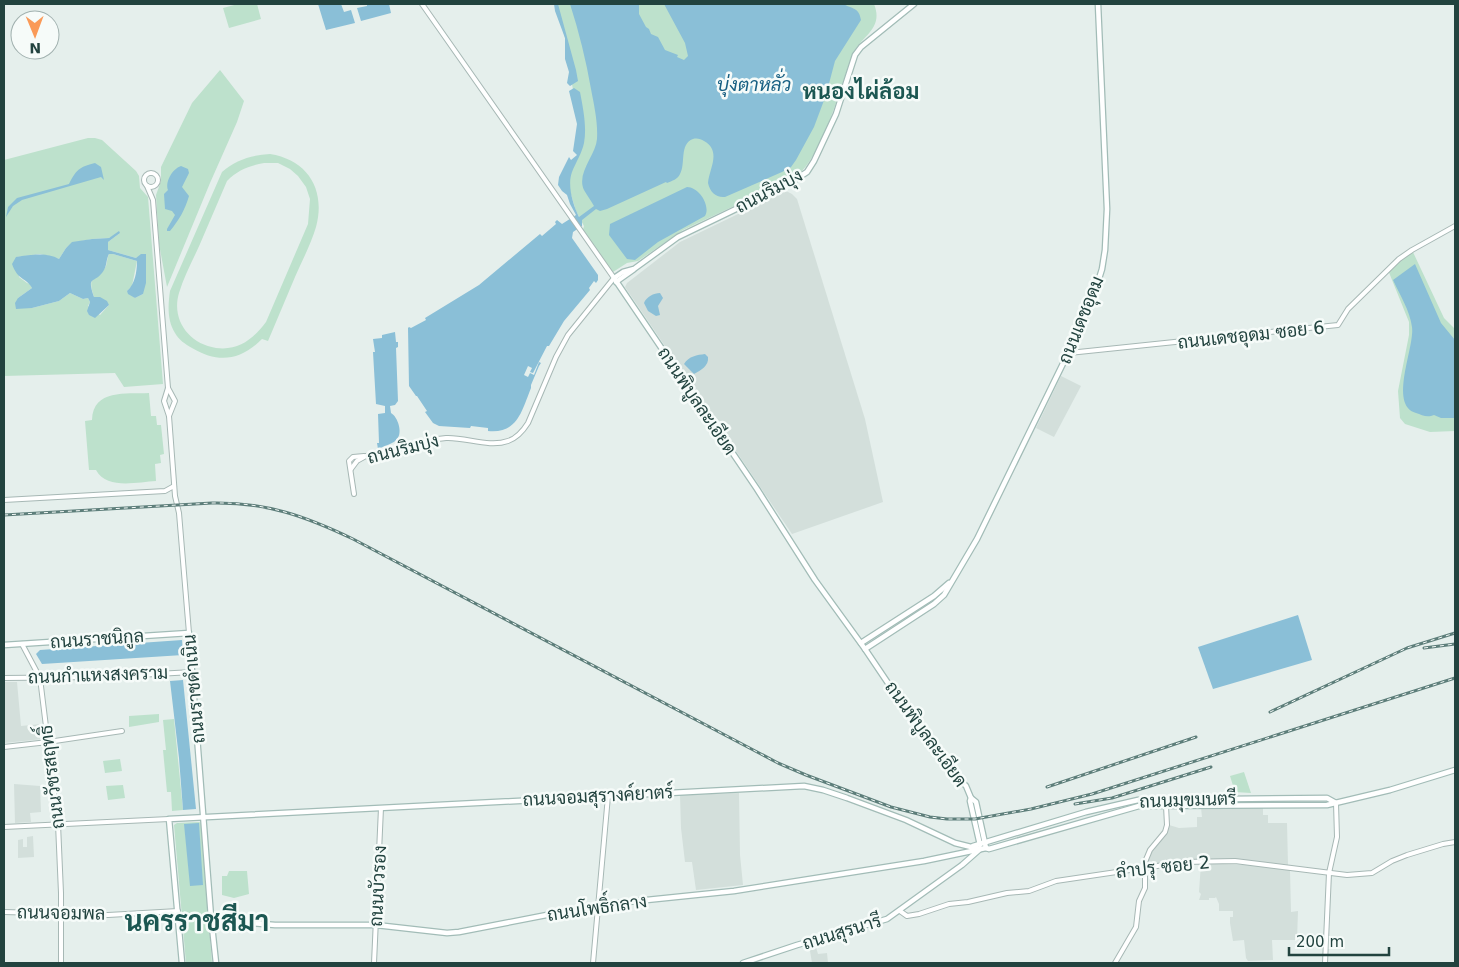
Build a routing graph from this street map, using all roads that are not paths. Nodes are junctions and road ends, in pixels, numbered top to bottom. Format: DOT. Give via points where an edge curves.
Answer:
graph roads {
  1 [pos="422,4"];
  2 [pos="914,4"];
  3 [pos="1098,4"];
  4 [pos="147,186"];
  5 [pos="156,186"];
  6 [pos="152,197"];
  7 [pos="1455,226"];
  8 [pos="615,280"];
  9 [pos="1069,353"];
  10 [pos="168,388"];
  11 [pos="169,416"];
  12 [pos="174,486"];
  13 [pos="165,491"];
  14 [pos="354,494"];
  15 [pos="175,496"];
  16 [pos="4,500"];
  17 [pos="952,581"];
  18 [pos="914,608"];
  19 [pos="918,615"];
  20 [pos="190,633"];
  21 [pos="861,643"];
  22 [pos="22,644"];
  23 [pos="4,645"];
  24 [pos="866,649"];
  25 [pos="193,672"];
  26 [pos="4,678"];
  27 [pos="40,678"];
  28 [pos="122,731"];
  29 [pos="48,742"];
  30 [pos="4,747"];
  31 [pos="1455,770"];
  32 [pos="608,796"];
  33 [pos="1164,800"];
  34 [pos="1336,803"];
  35 [pos="1166,806"];
  36 [pos="381,808"];
  37 [pos="1086,812"];
  38 [pos="204,817"];
  39 [pos="170,819"];
  40 [pos="1088,820"];
  41 [pos="58,824"];
  42 [pos="4,827"];
  43 [pos="1455,842"];
  44 [pos="955,843"];
  45 [pos="983,846"];
  46 [pos="957,854"];
  47 [pos="962,865"];
  48 [pos="1145,869"];
  49 [pos="1329,872"];
  50 [pos="598,905"];
  51 [pos="178,911"];
  52 [pos="900,911"];
  53 [pos="4,912"];
  54 [pos="61,915"];
  55 [pos="211,917"];
  56 [pos="376,925"];
  57 [pos="60,963"];
  58 [pos="182,963"];
  59 [pos="216,963"];
  60 [pos="374,963"];
  61 [pos="593,963"];
  62 [pos="743,963"];
  63 [pos="1115,963"];
  64 [pos="1325,963"];
  1 -- 8 [label="street, ถนนพิบูลละเอียด"];
  2 -- 8 [label="main road, ถนนริมบุ่ง" via="855,55 836,114 807,172 678,237"];
  3 -- 9 [label="main road, ถนนเดชอุดม" via="1106,243 1092,301"];
  4 -- 5 [label="street"];
  4 -- 5 [label="street" via="145,178 152,174 158,178"];
  4 -- 6 [label="street"];
  5 -- 6 [label="street"];
  6 -- 10 [label="street"];
  7 -- 9 [label="street, ถนนเดชอุดม ซอย 6" via="1400,260 1348,309 1338,325"];
  8 -- 14 [label="street, ถนนริมบุ่ง" via="568,335 528,423 515,438 499,443 460,438 432,440 366,456 352,469"];
  8 -- 21 [label="main road, ถนนพิบูลละเอียด" via="815,580"];
  9 -- 17 [label="main road, ถนนเดชอุดม" via="977,539"];
  10 -- 11 [label="street" via="164,401"];
  10 -- 11 [label="street" via="175,401"];
  11 -- 12 [label="street, ถนนราชดำเนิน"];
  12 -- 13 [label="street"];
  12 -- 15 [label="street, ถนนราชดำเนิน"];
  13 -- 15 [label="street"];
  13 -- 16 [label="street"];
  15 -- 20 [label="street, ถนนราชดำเนิน"];
  17 -- 18 [label="main road, ถนนเดชอุดม"];
  17 -- 19 [label="main road, ถนนเดชอุดม" via="944,595"];
  18 -- 19 [label="main road"];
  18 -- 21 [label="main road, ถนนเดชอุดม"];
  19 -- 24 [label="main road, ถนนเดชอุดม"];
  20 -- 22 [label="main road, ถนนราชนิกูล"];
  20 -- 25 [label="main road, ถนนราชดำเนิน"];
  21 -- 24 [label="main road, ถนนพิบูลละเอียด"];
  22 -- 23 [label="main road, ถนนราชนิกูล"];
  22 -- 27 [label="street, ถนนวัชรสฤทธิ์"];
  24 -- 45 [label="main road, ถนนพิบูลละเอียด" via="946,766 966,786 976,802"];
  25 -- 27 [label="street, ถนนกำแหงสงคราม"];
  25 -- 38 [label="main road, ถนนราชดำเนิน"];
  26 -- 27 [label="street, ถนนกำแหงสงคราม"];
  27 -- 29 [label="street, ถนนวัชรสฤทธิ์"];
  28 -- 29 [label="street"];
  29 -- 30 [label="street"];
  29 -- 41 [label="street, ถนนวัชรสฤทธิ์"];
  31 -- 34 [label="main road, ถนนมุขมนตรี"];
  32 -- 36 [label="main road, ถนนจอมสุรางค์ยาตร์"];
  32 -- 44 [label="main road, ถนนจอมสุรางค์ยาตร์" via="804,786 906,820"];
  32 -- 50 [label="street"];
  33 -- 34 [label="main road, ถนนมุขมนตรี" via="1327,798"];
  33 -- 35 [label="main road"];
  33 -- 37 [label="main road, ถนนมุขมนตรี" via="1138,800"];
  34 -- 35 [label="main road, ถนนมุขมนตรี"];
  34 -- 49 [label="street" via="1337,837"];
  35 -- 40 [label="main road, ถนนมุขมนตรี" via="1139,806"];
  35 -- 48 [label="street" via="1165,832 1150,850"];
  36 -- 38 [label="main road, ถนนจอมสุรางค์ยาตร์"];
  36 -- 56 [label="street, ถนนบัวรอง"];
  37 -- 40 [label="main road"];
  37 -- 45 [label="main road, ถนนมุขมนตรี"];
  38 -- 39 [label="main road, ถนนจอมสุรางค์ยาตร์"];
  38 -- 55 [label="main road, ถนนราชดำเนิน"];
  39 -- 41 [label="street"];
  39 -- 51 [label="main road"];
  40 -- 45 [label="main road, ถนนมุขมนตรี" via="989,849"];
  41 -- 42 [label="street"];
  41 -- 54 [label="street, ถนนวัชรสฤทธิ์"];
  43 -- 49 [label="street, ลำปรุ ซอย 2" via="1406,855 1372,873 1347,875"];
  44 -- 45 [label="main road, ถนนจอมสุรางค์ยาตร์"];
  44 -- 46 [label="main road"];
  45 -- 46 [label="main road, ถนนโพธิ์กลาง"];
  45 -- 47 [label="main road, ถนนสุรนารี"];
  46 -- 47 [label="main road"];
  46 -- 50 [label="main road, ถนนโพธิ์กลาง" via="734,891"];
  47 -- 52 [label="main road, ถนนสุรนารี"];
  48 -- 49 [label="street, ลำปรุ ซอย 2" via="1184,862 1235,861"];
  48 -- 52 [label="street, ลำปรุ ซอย 2" via="1056,881 1029,891 949,904 920,914 907,916"];
  48 -- 63 [label="street" via="1145,888 1139,901 1136,928"];
  49 -- 64 [label="street"];
  50 -- 56 [label="main road, ถนนโพธิ์กลาง" via="459,932"];
  50 -- 61 [label="street"];
  51 -- 54 [label="street, ถนนจอมพล"];
  51 -- 58 [label="main road"];
  52 -- 62 [label="main road, ถนนสุรนารี" via="881,922"];
  53 -- 54 [label="street, ถนนจอมพล"];
  54 -- 57 [label="street, ถนนวัชรสฤทธิ์"];
  55 -- 56 [label="main road, ถนนโพธิ์กลาง" via="275,925"];
  55 -- 59 [label="main road, ถนนราชดำเนิน"];
  56 -- 60 [label="street, ถนนบัวรอง"];
}
